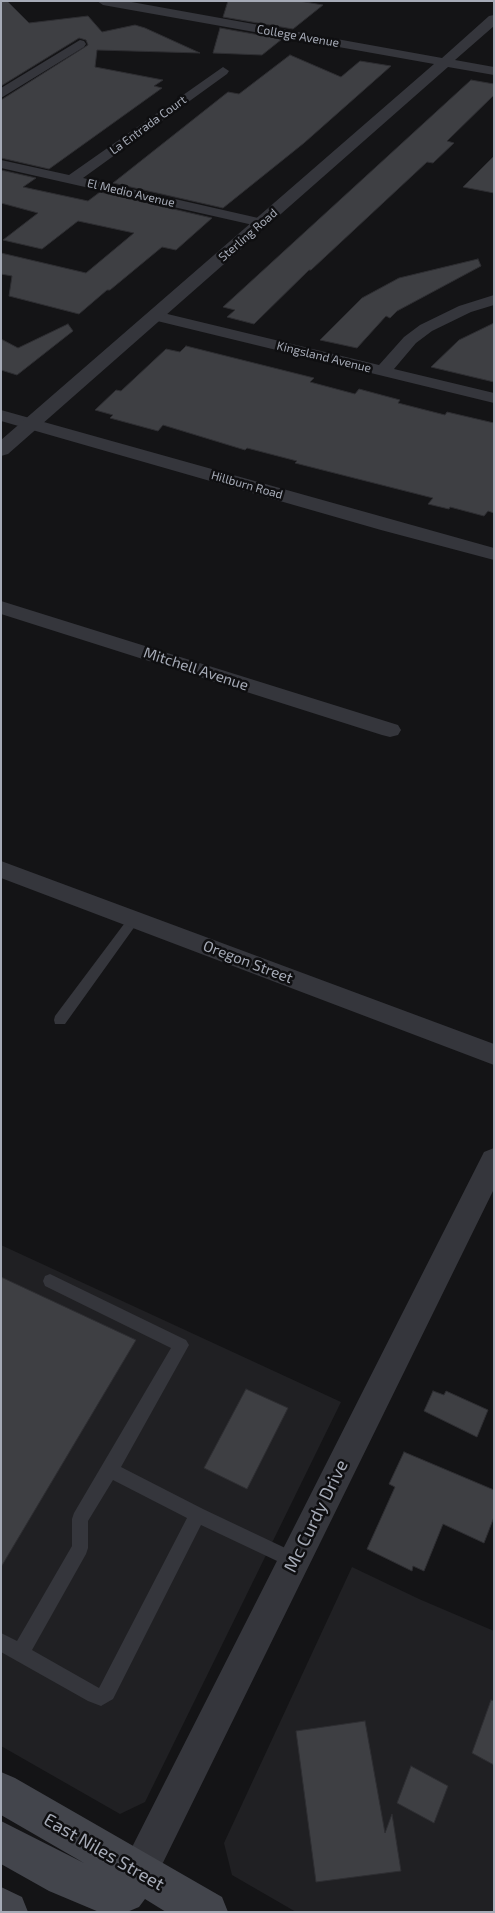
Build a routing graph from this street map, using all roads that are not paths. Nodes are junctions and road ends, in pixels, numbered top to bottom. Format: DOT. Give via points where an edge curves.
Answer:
graph roads {
  1 [pos="103,1"];
  2 [pos="494,19"];
  3 [pos="80,44"];
  4 [pos="446,62"];
  5 [pos="223,71"];
  6 [pos="494,71"];
  7 [pos="1,94"];
  8 [pos="1,164"];
  9 [pos="72,180"];
  10 [pos="262,223"];
  11 [pos="494,300"];
  12 [pos="155,316"];
  13 [pos="383,372"];
  14 [pos="494,398"];
  15 [pos="1,415"];
  16 [pos="32,423"];
  17 [pos="1,450"];
  18 [pos="494,554"];
  19 [pos="1,607"];
  20 [pos="390,730"];
  21 [pos="1,869"];
  22 [pos="134,919"];
  23 [pos="60,1020"];
  24 [pos="494,1055"];
  25 [pos="494,1160"];
  26 [pos="50,1281"];
  27 [pos="110,1470"];
  28 [pos="197,1514"];
  29 [pos="294,1561"];
  30 [pos="1,1642"];
  31 [pos="20,1653"];
  32 [pos="1,1792"];
  33 [pos="1,1841"];
  34 [pos="139,1872"];
  35 [pos="1,1908"];
  36 [pos="7,1912"];
  37 [pos="207,1912"];
  1 -- 4 [label="street, College Avenue"];
  2 -- 4 [label="street, Sterling Road"];
  3 -- 7 [label="street"];
  4 -- 6 [label="street, College Avenue"];
  4 -- 10 [label="street, Sterling Road"];
  5 -- 9 [label="street, La Entrada Court"];
  8 -- 9 [label="street, El Medio Avenue"];
  9 -- 10 [label="street, El Medio Avenue"];
  10 -- 12 [label="street, Sterling Road"];
  11 -- 13 [label="street" via="465,309 426,328 410,340"];
  12 -- 13 [label="street, Kingsland Avenue"];
  12 -- 16 [label="street, Sterling Road"];
  13 -- 14 [label="street, Kingsland Avenue"];
  15 -- 16 [label="street, Hillburn Road"];
  16 -- 17 [label="street, Sterling Road"];
  16 -- 18 [label="street, Hillburn Road"];
  19 -- 20 [label="street, Mitchell Avenue"];
  21 -- 22 [label="street, Oregon Street"];
  22 -- 23 [label="lane"];
  22 -- 24 [label="street, Oregon Street"];
  25 -- 29 [label="street, Mc Curdy Drive"];
  26 -- 27 [label="lane" via="180,1345"];
  27 -- 28 [label="lane"];
  27 -- 31 [label="lane" via="80,1519 80,1548"];
  28 -- 29 [label="lane"];
  28 -- 31 [label="lane" via="107,1693 94,1695"];
  29 -- 34 [label="street, Mc Curdy Drive"];
  30 -- 31 [label="lane"];
  32 -- 34 [label="main road, East Niles Street"];
  33 -- 34 [label="main road" via="64,1876 102,1892 124,1892"];
  34 -- 37 [label="main road, East Niles Street"];
  35 -- 36 [label="main road"];
}
